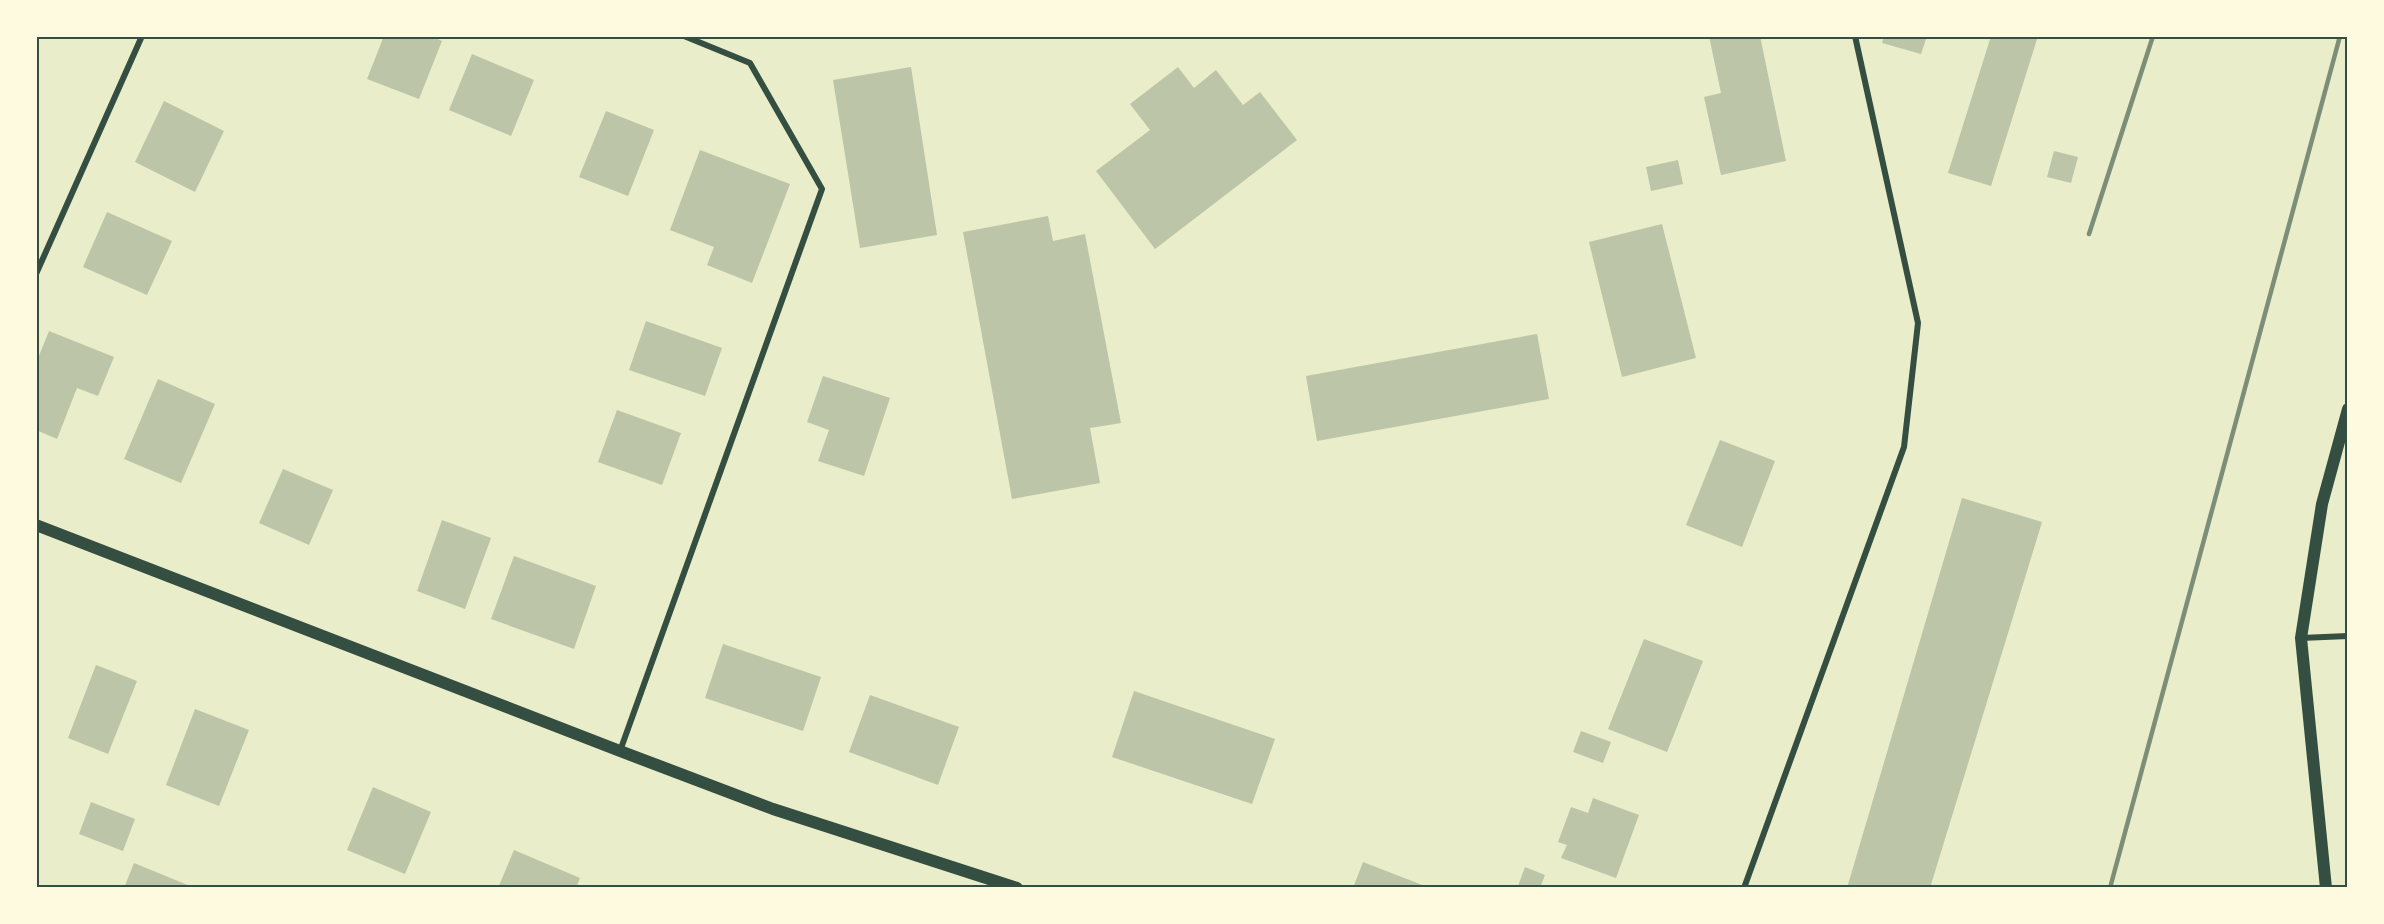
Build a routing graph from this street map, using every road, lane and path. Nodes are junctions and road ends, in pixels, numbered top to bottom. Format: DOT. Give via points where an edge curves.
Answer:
graph roads {
  1 [pos="142,36"];
  2 [pos="684,36"];
  3 [pos="1855,36"];
  4 [pos="36,274"];
  5 [pos="2348,409"];
  6 [pos="36,525"];
  7 [pos="2348,636"];
  8 [pos="2301,638"];
  9 [pos="620,752"];
  10 [pos="1017,888"];
  11 [pos="1744,888"];
  12 [pos="2326,888"];
  1 -- 4 [label="street"];
  2 -- 9 [label="street" via="750,63 822,189"];
  3 -- 11 [label="street" via="1918,323 1904,447"];
  5 -- 8 [label="main road" via="2322,504"];
  6 -- 9 [label="main road"];
  7 -- 8 [label="street"];
  8 -- 12 [label="main road"];
  9 -- 10 [label="main road" via="773,809"];
}
